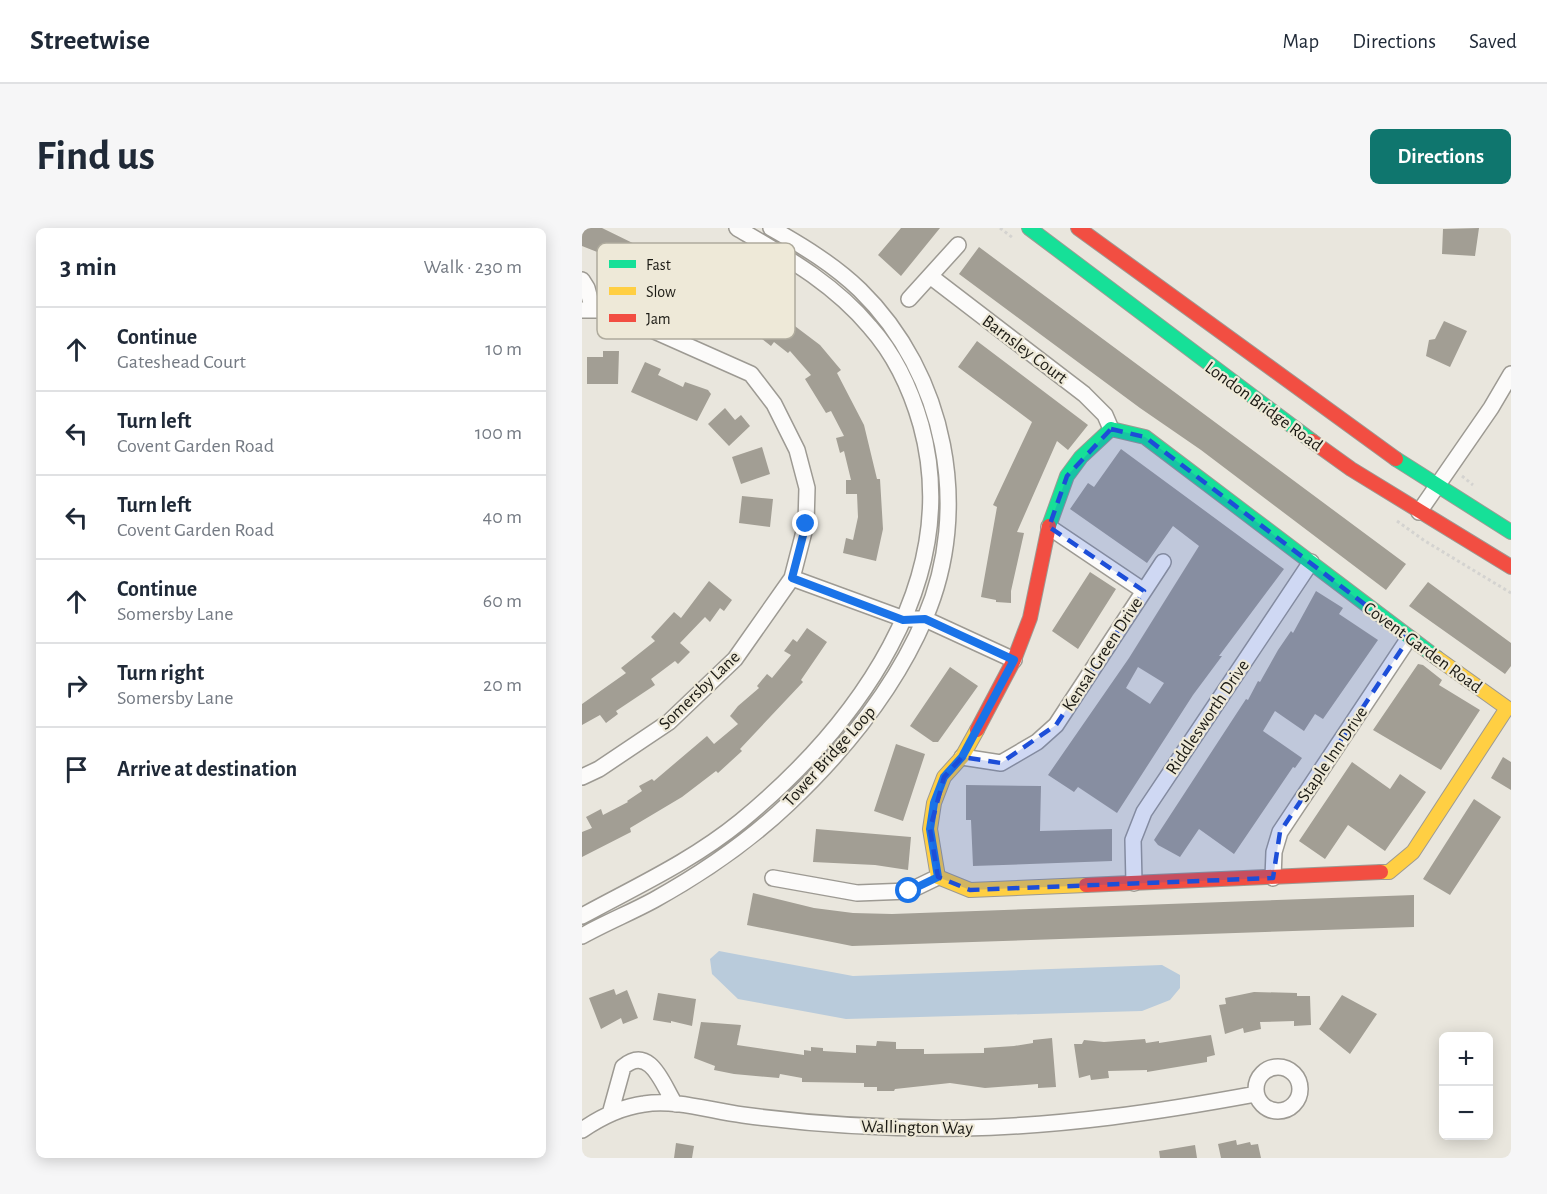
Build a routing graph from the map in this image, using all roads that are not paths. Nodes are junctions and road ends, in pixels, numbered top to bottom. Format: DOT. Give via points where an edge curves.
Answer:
graph roads {
  1 [pos="737,228"];
  2 [pos="771,228"];
  3 [pos="1029,228"];
  4 [pos="1078,228"];
  5 [pos="762,243"];
  6 [pos="957,245"];
  7 [pos="795,262"];
  8 [pos="930,276"];
  9 [pos="582,280"];
  10 [pos="909,299"];
  11 [pos="587,310"];
  12 [pos="672,339"];
  13 [pos="1511,374"];
  14 [pos="1111,429"];
  15 [pos="1435,486"];
  16 [pos="1419,512"];
  17 [pos="1049,527"];
  18 [pos="1511,532"];
  19 [pos="1164,562"];
  20 [pos="1311,562"];
  21 [pos="1511,567"];
  22 [pos="792,578"];
  23 [pos="1144,591"];
  24 [pos="925,619"];
  25 [pos="903,620"];
  26 [pos="1409,638"];
  27 [pos="1014,660"];
  28 [pos="962,757"];
  29 [pos="582,777"];
  30 [pos="938,877"];
  31 [pos="773,878"];
  32 [pos="1272,878"];
  33 [pos="1134,883"];
  34 [pos="582,916"];
  35 [pos="582,936"];
  36 [pos="1257,1094"];
  37 [pos="675,1104"];
  38 [pos="610,1114"];
  39 [pos="582,1130"];
  1 -- 5 [label="street, Tower Bridge Loop"];
  2 -- 24 [label="street, Tower Bridge Loop" via="815,254 862,292 904,345 926,387 945,458 948,512 943,562"];
  3 -- 16 [label="street, London Bridge Road" via="1258,402"];
  4 -- 15 [label="street, London Bridge Road"];
  6 -- 8 [label="street"];
  7 -- 25 [label="street, Tower Bridge Loop" via="841,297 871,327 910,392 929,464 931,514 924,564"];
  8 -- 10 [label="street"];
  8 -- 14 [label="street, Barnsley Court" via="1084,394 1105,415"];
  9 -- 11 [label="street" via="587,288"];
  12 -- 22 [label="street, Somersby Lane" via="751,374 774,404 797,450 807,488 806,524"];
  13 -- 15 [label="street"];
  14 -- 17 [label="street" via="1067,476"];
  14 -- 20 [label="street, Covent Garden Road" via="1145,436"];
  15 -- 16 [label="street"];
  15 -- 18 [label="street, London Bridge Road"];
  16 -- 21 [label="street, London Bridge Road"];
  17 -- 23 [label="street, Kensal Green Drive"];
  17 -- 27 [label="street" via="1030,618"];
  19 -- 23 [label="street"];
  20 -- 26 [label="street, Covent Garden Road"];
  20 -- 33 [label="street, Riddlesworth Drive" via="1144,812 1133,840"];
  22 -- 25 [label="street"];
  22 -- 29 [label="street, Somersby Lane" via="735,659 669,723"];
  23 -- 28 [label="street, Kensal Green Drive" via="1049,730 1001,763"];
  24 -- 25 [label="street"];
  24 -- 27 [label="street"];
  24 -- 35 [label="street, Tower Bridge Loop" via="877,702 839,751 788,804 685,882"];
  25 -- 34 [label="street, Tower Bridge Loop" via="883,658 844,715 765,800 679,865"];
  26 -- 32 [label="street, Staple Inn Drive" via="1280,832"];
  26 -- 32 [label="street, Covent Garden Road" via="1507,708 1413,852 1389,872"];
  27 -- 28 [label="street"];
  28 -- 30 [label="street" via="944,777 934,803 930,829"];
  30 -- 31 [label="street" via="909,891 857,893"];
  30 -- 33 [label="street, Covent Garden Road" via="969,890"];
  32 -- 33 [label="street, Covent Garden Road"];
  36 -- 37 [label="street, Wallington Way" via="1121,1117 966,1128 825,1124"];
  37 -- 38 [label="street, Wallington Way" via="645,1104"];
  37 -- 38 [label="street" via="655,1068 644,1060 635,1060 623,1067"];
  38 -- 39 [label="street, Wallington Way"];
}
